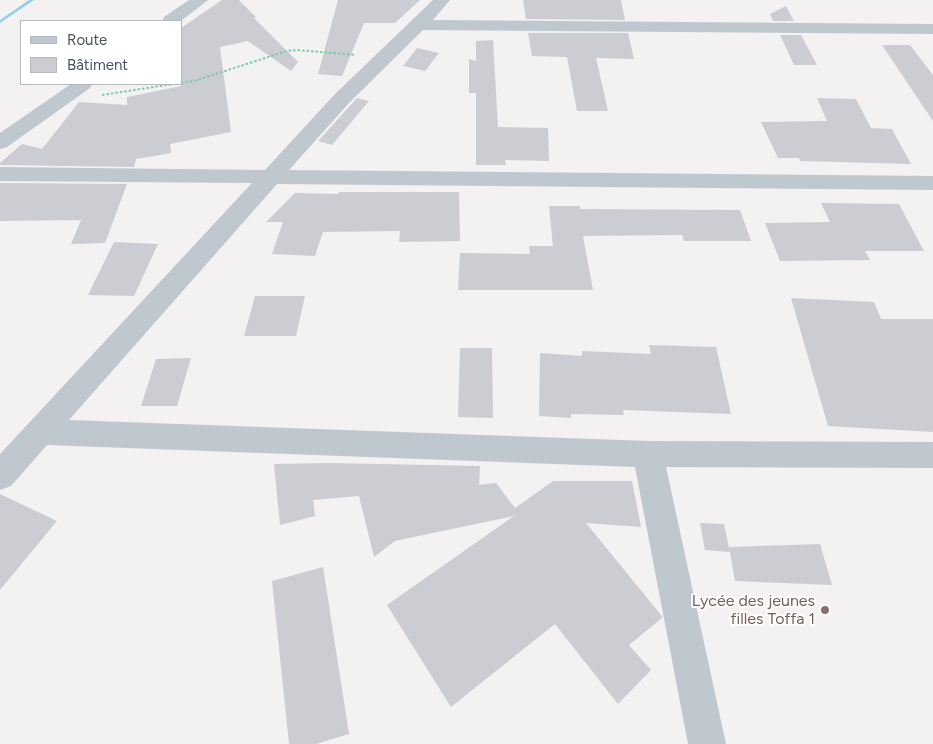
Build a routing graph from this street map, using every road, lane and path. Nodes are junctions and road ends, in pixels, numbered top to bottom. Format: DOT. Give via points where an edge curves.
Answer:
graph roads {
  1 [pos="200,0"];
  2 [pos="442,0"];
  3 [pos="171,20"];
  4 [pos="419,25"];
  5 [pos="933,29"];
  6 [pos="387,57"];
  7 [pos="182,82"];
  8 [pos="159,85"];
  9 [pos="91,90"];
  10 [pos="0,143"];
  11 [pos="0,174"];
  12 [pos="271,175"];
  13 [pos="933,182"];
  14 [pos="42,432"];
  15 [pos="648,454"];
  16 [pos="933,455"];
  17 [pos="0,476"];
  18 [pos="707,744"];
  1 -- 3 [label="street"];
  2 -- 4 [label="street"];
  4 -- 5 [label="street"];
  4 -- 6 [label="street"];
  6 -- 7 [label="path" via="287,51 194,81"];
  6 -- 12 [label="street" via="357,82"];
  8 -- 9 [label="path"];
  9 -- 10 [label="street"];
  11 -- 12 [label="street"];
  12 -- 13 [label="street"];
  12 -- 14 [label="street"];
  14 -- 15 [label="street"];
  14 -- 17 [label="street"];
  15 -- 16 [label="street"];
  15 -- 18 [label="street"];
}
